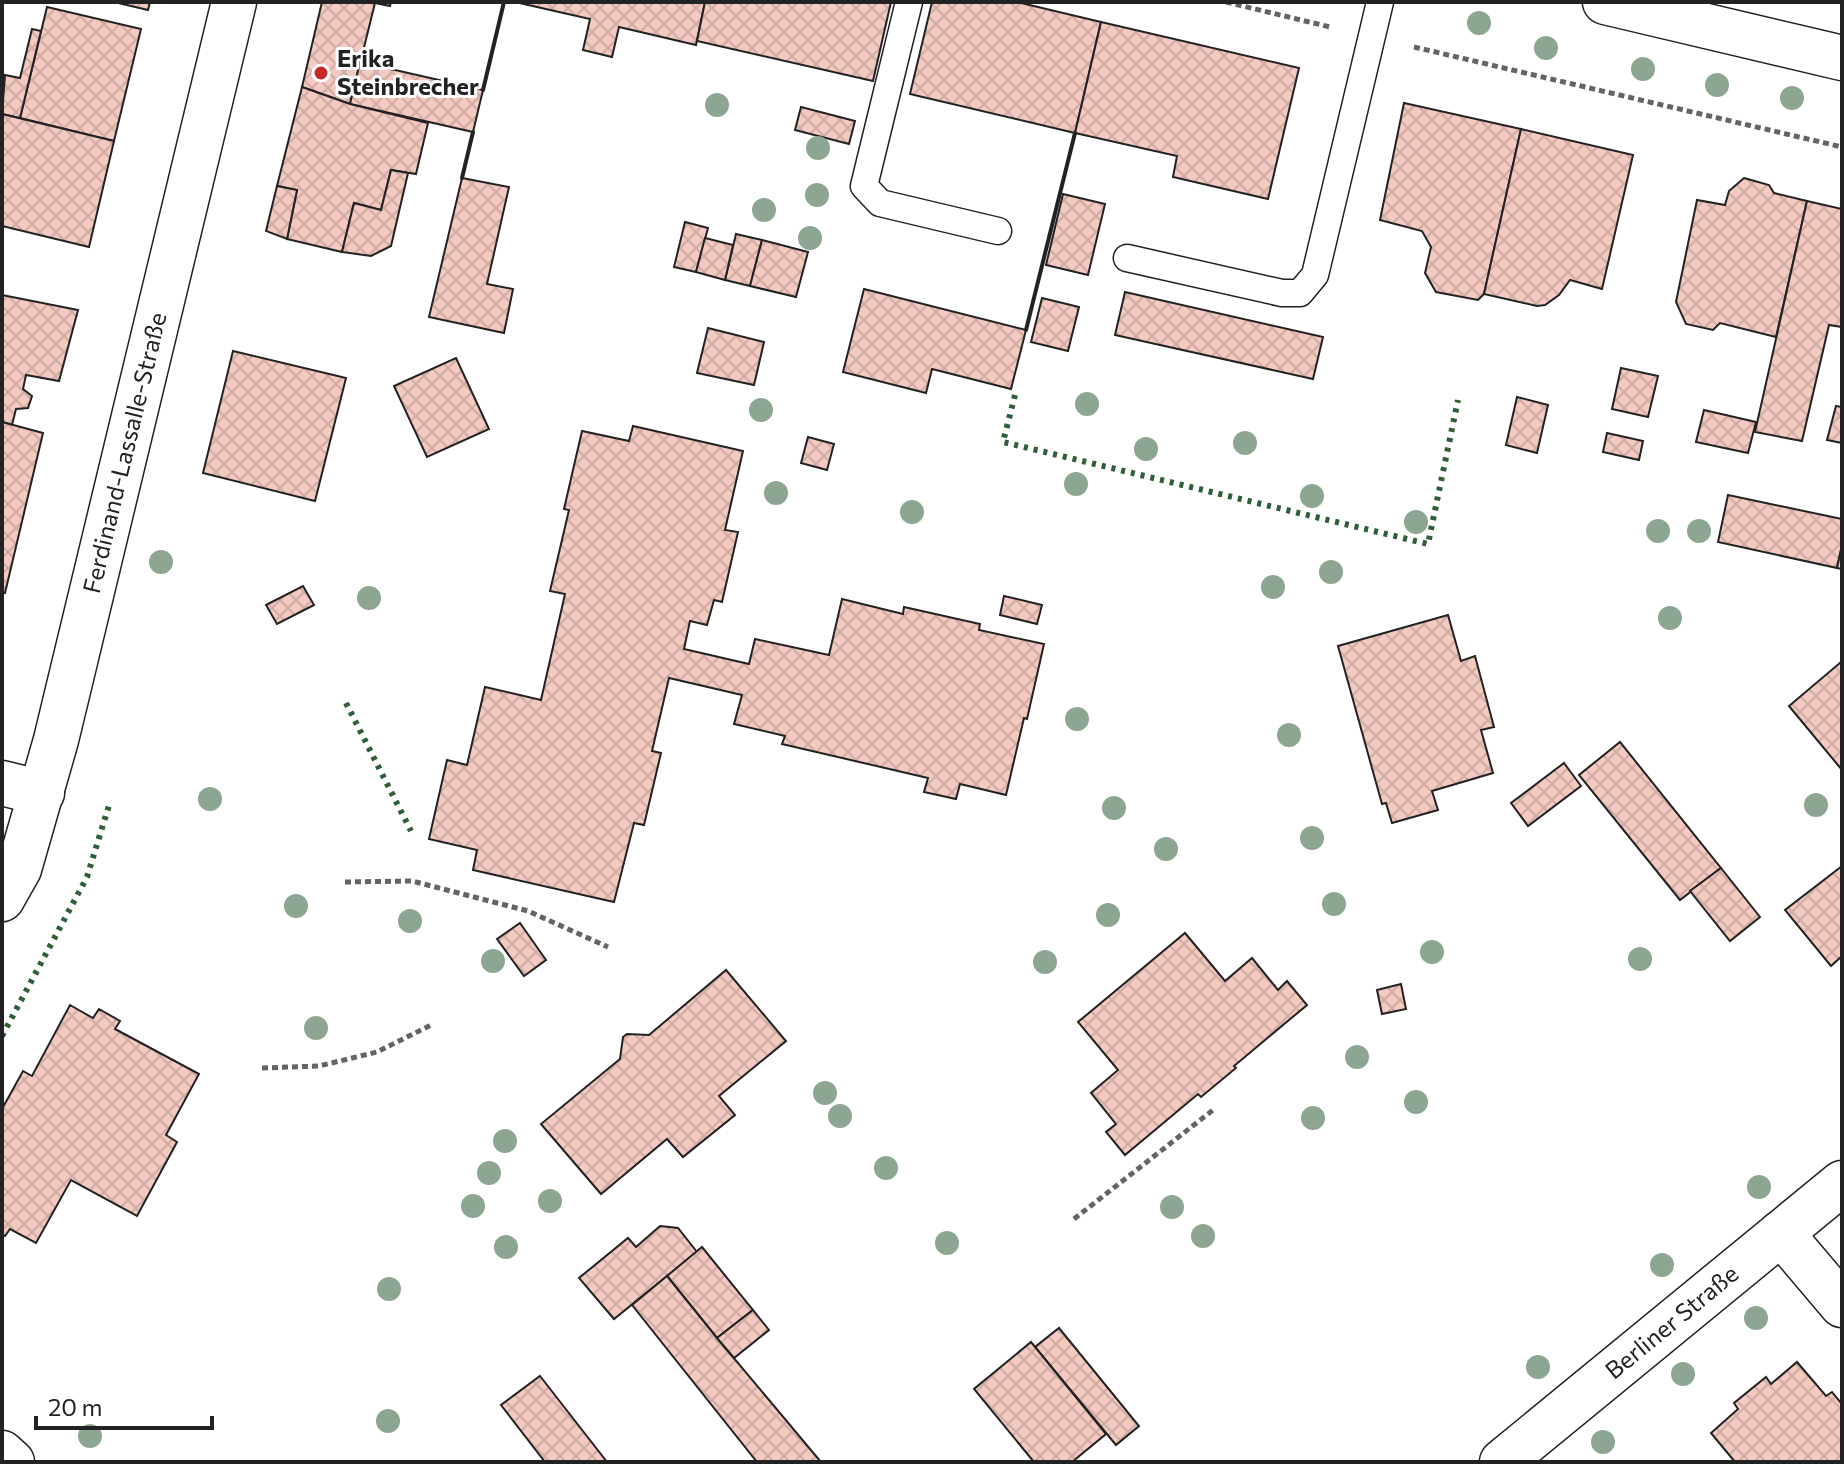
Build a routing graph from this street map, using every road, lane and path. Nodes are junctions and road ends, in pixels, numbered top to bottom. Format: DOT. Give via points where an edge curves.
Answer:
graph roads {
  1 [pos="234,2"];
  2 [pos="909,2"];
  3 [pos="1226,2"];
  4 [pos="1380,2"];
  5 [pos="1605,2"];
  6 [pos="1372,38"];
  7 [pos="1842,58"];
  8 [pos="1842,147"];
  9 [pos="998,231"];
  10 [pos="1127,258"];
  11 [pos="22,788"];
  12 [pos="345,882"];
  13 [pos="2,899"];
  14 [pos="608,947"];
  15 [pos="433,1024"];
  16 [pos="262,1068"];
  17 [pos="1213,1110"];
  18 [pos="1842,1183"];
  19 [pos="1074,1219"];
  20 [pos="1781,1233"];
  21 [pos="1842,1305"];
  22 [pos="2,1453"];
  23 [pos="12,1462"];
  24 [pos="1502,1462"];
  1 -- 11 [label="street, Ferdinand-Lassalle-Straße"];
  2 -- 9 [label="lane" via="864,186 880,203"];
  3 -- 6 [label="path"];
  4 -- 6 [label="lane"];
  5 -- 7 [label="street"];
  6 -- 8 [label="path"];
  6 -- 10 [label="lane" via="1315,275 1300,293"];
  11 -- 13 [label="street, Ferdinand-Lassalle-Straße" via="19,869"];
  12 -- 14 [label="path" via="412,881 528,911"];
  15 -- 16 [label="path" via="377,1052 319,1066"];
  17 -- 19 [label="path"];
  18 -- 20 [label="street, Berliner Straße"];
  20 -- 21 [label="street"];
  20 -- 24 [label="street, Berliner Straße"];
  22 -- 23 [label="street"];
}
